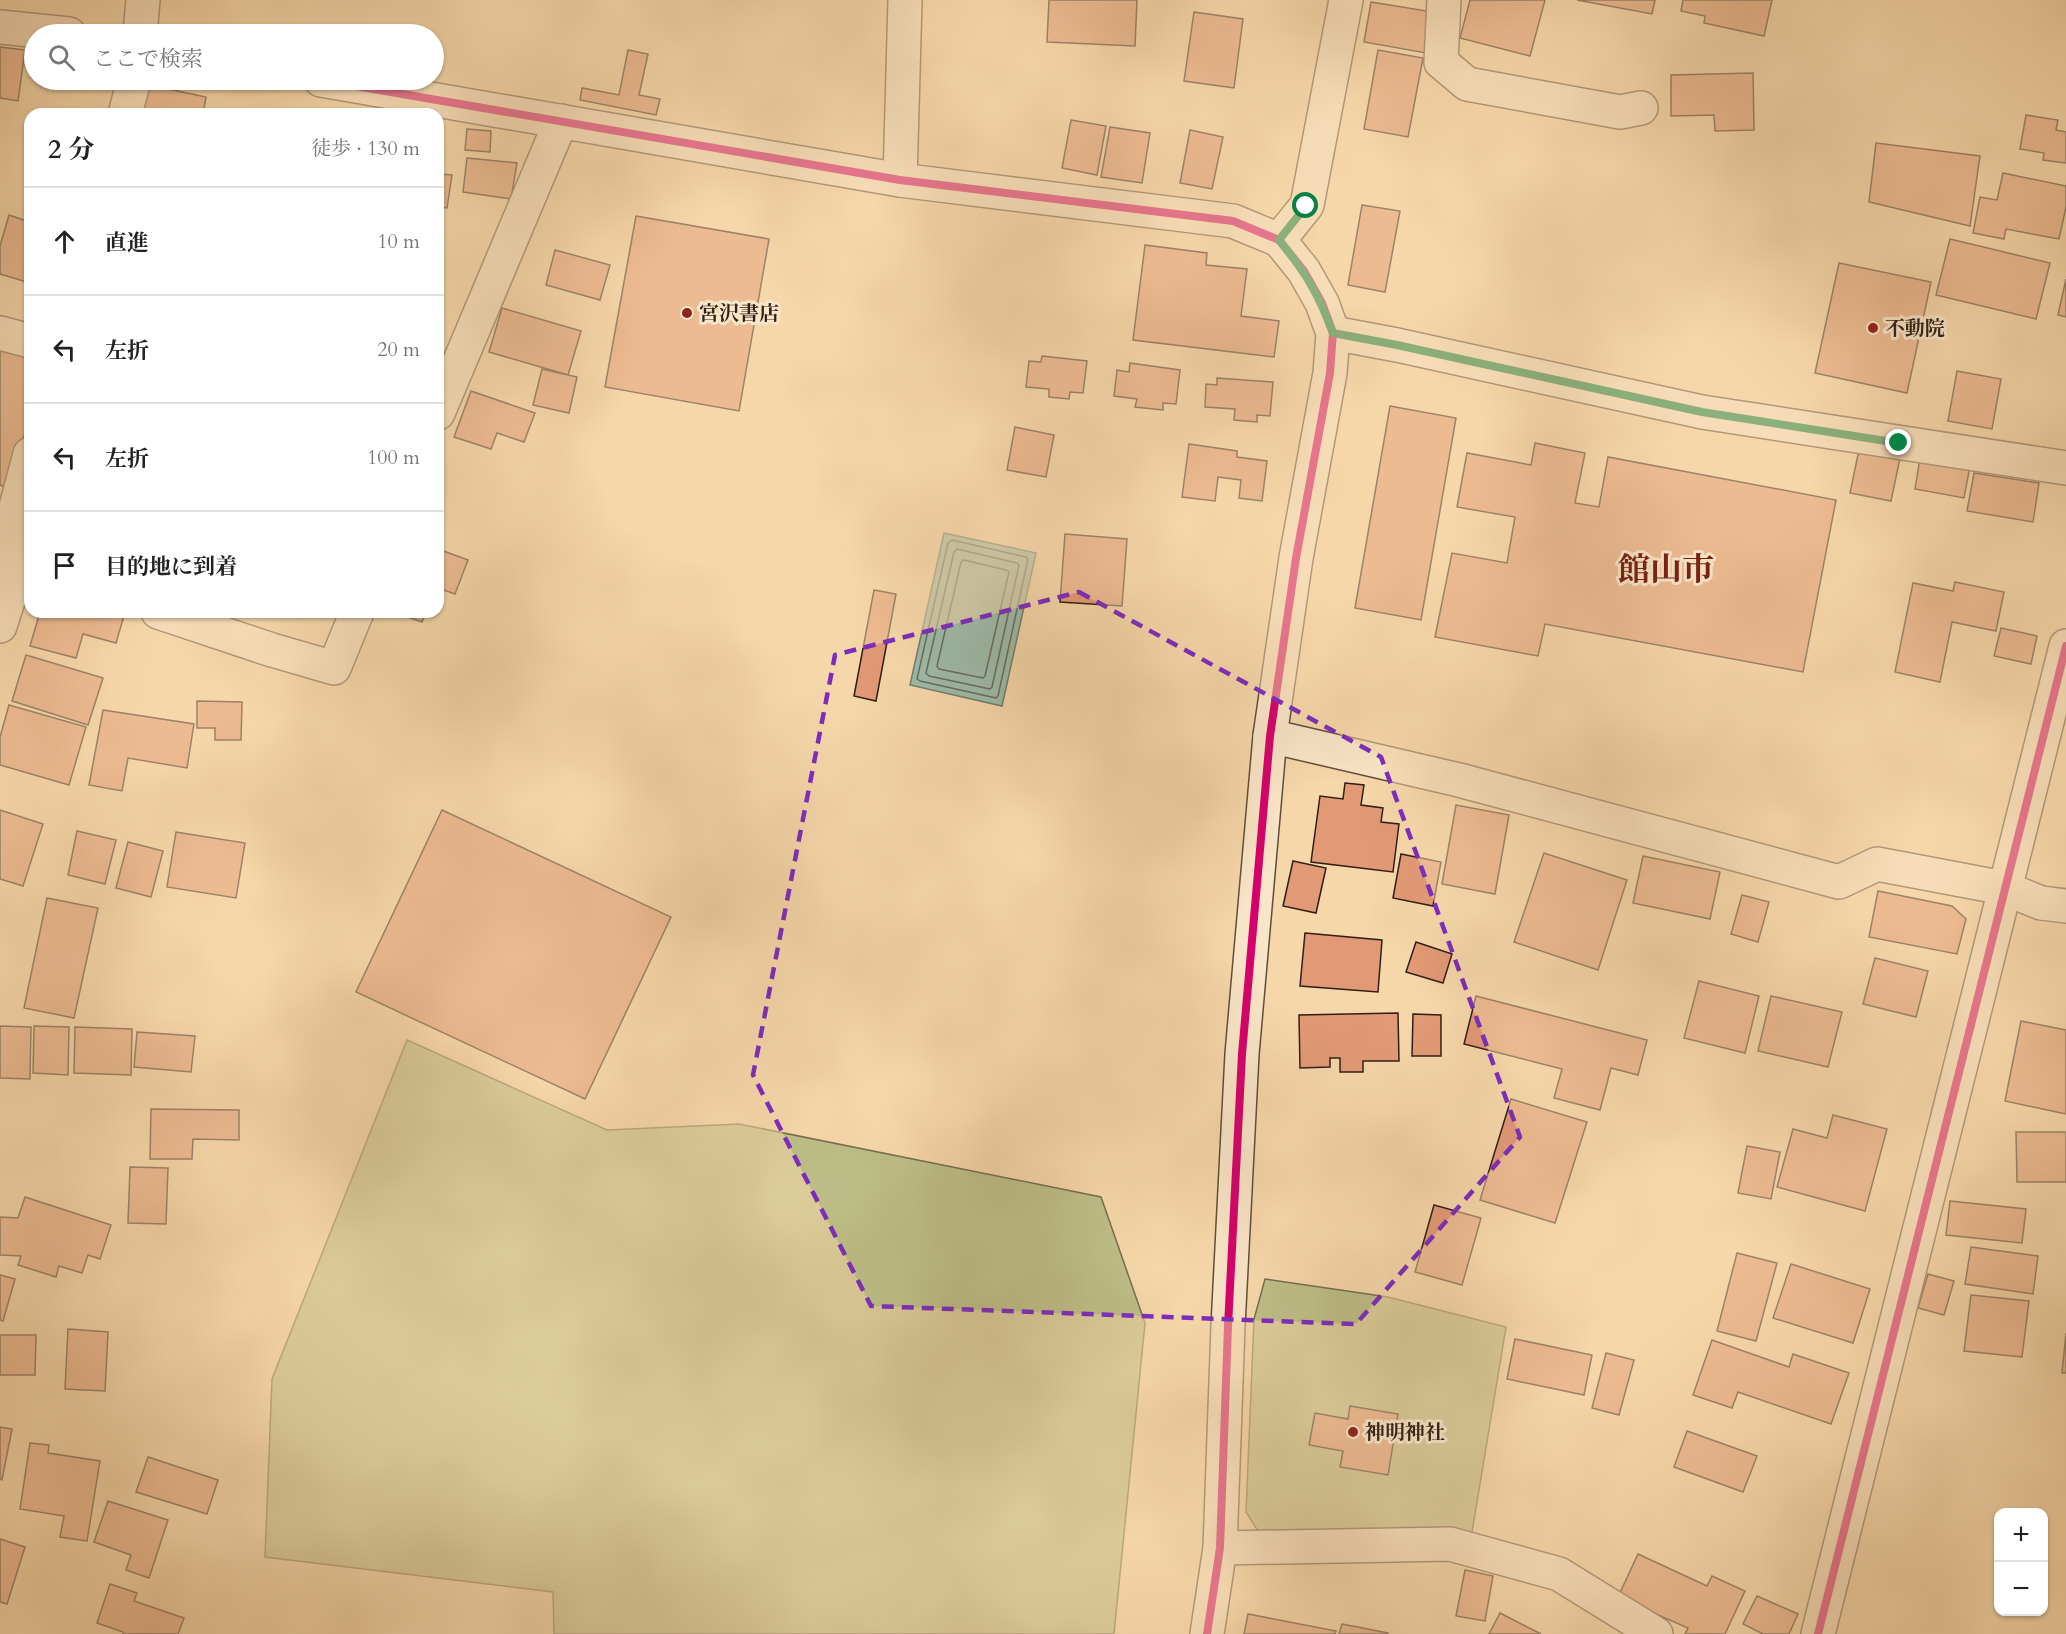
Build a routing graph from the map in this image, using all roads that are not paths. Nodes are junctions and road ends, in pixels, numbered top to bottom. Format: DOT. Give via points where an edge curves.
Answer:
graph roads {
  1 [pos="143,0"];
  2 [pos="905,0"];
  3 [pos="1346,0"];
  4 [pos="1444,0"];
  5 [pos="141,24"];
  6 [pos="0,27"];
  7 [pos="24,29"];
  8 [pos="131,90"];
  9 [pos="380,90"];
  10 [pos="127,108"];
  11 [pos="1641,108"];
  12 [pos="561,121"];
  13 [pos="900,180"];
  14 [pos="1279,240"];
  15 [pos="0,333"];
  16 [pos="1333,333"];
  17 [pos="24,340"];
  18 [pos="444,399"];
  19 [pos="2066,468"];
  20 [pos="24,476"];
  21 [pos="21,567"];
  22 [pos="176,618"];
  23 [pos="355,618"];
  24 [pos="0,626"];
  25 [pos="2066,646"];
  26 [pos="1270,736"];
  27 [pos="2004,888"];
  28 [pos="2066,906"];
  29 [pos="1220,1548"];
  30 [pos="1207,1634"];
  31 [pos="1656,1634"];
  32 [pos="1818,1634"];
  1 -- 5 [label="street"];
  2 -- 13 [label="street"];
  3 -- 14 [label="street" via="1306,206"];
  4 -- 11 [label="street" via="1441,62 1467,84 1620,111"];
  6 -- 7 [label="street"];
  8 -- 10 [label="street"];
  9 -- 12 [label="street"];
  12 -- 13 [label="street"];
  12 -- 18 [label="street"];
  13 -- 14 [label="street" via="1233,221"];
  14 -- 16 [label="street" via="1304,271"];
  15 -- 17 [label="street"];
  16 -- 19 [label="street" via="1702,412"];
  16 -- 26 [label="street" via="1330,373 1296,558"];
  20 -- 21 [label="street" via="9,532"];
  21 -- 24 [label="street"];
  22 -- 23 [label="street" via="334,668"];
  25 -- 27 [label="street"];
  26 -- 27 [label="street" via="1460,780 1839,882 1877,864"];
  26 -- 29 [label="street" via="1242,1054"];
  27 -- 28 [label="street" via="2041,903"];
  27 -- 32 [label="street"];
  29 -- 30 [label="street"];
  29 -- 31 [label="street" via="1450,1544 1559,1574"];
}
